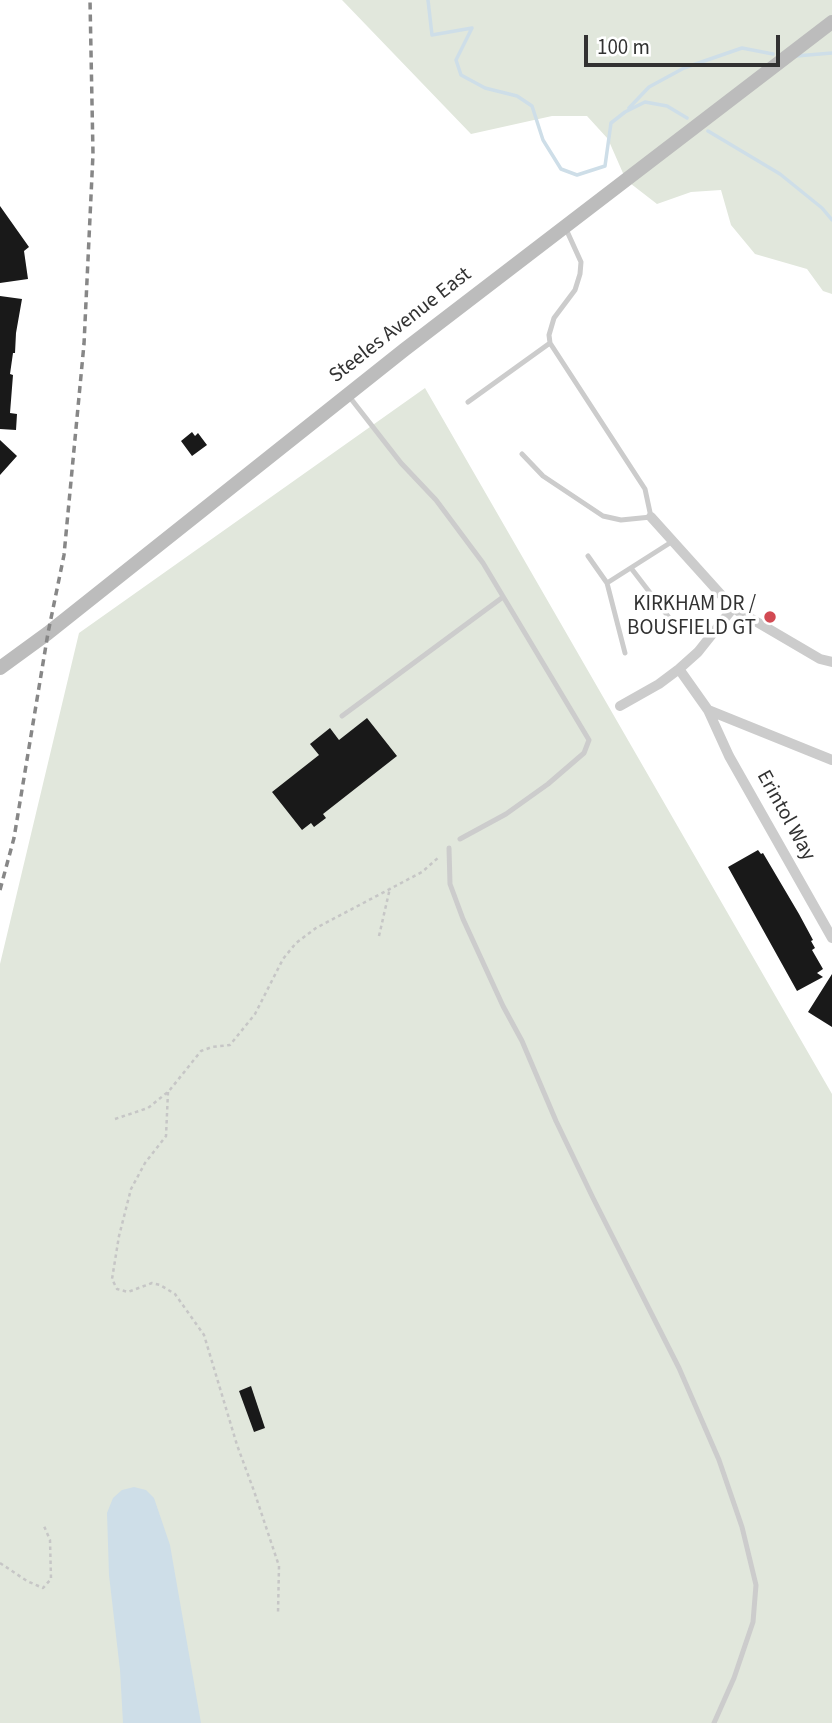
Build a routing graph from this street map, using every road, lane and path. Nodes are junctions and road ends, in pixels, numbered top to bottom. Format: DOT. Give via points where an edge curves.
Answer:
graph roads {
  1 [pos="832,22"];
  2 [pos="565,226"];
  3 [pos="550,343"];
  4 [pos="348,395"];
  5 [pos="468,402"];
  6 [pos="522,454"];
  7 [pos="652,517"];
  8 [pos="673,541"];
  9 [pos="588,556"];
  10 [pos="631,568"];
  11 [pos="607,583"];
  12 [pos="503,597"];
  13 [pos="733,608"];
  14 [pos="674,624"];
  15 [pos="625,653"];
  16 [pos="832,662"];
  17 [pos="0,668"];
  18 [pos="679,669"];
  19 [pos="620,706"];
  20 [pos="708,710"];
  21 [pos="342,716"];
  22 [pos="832,760"];
  23 [pos="460,839"];
  24 [pos="449,848"];
  25 [pos="390,888"];
  26 [pos="379,936"];
  27 [pos="832,938"];
  28 [pos="168,1092"];
  29 [pos="114,1119"];
  30 [pos="44,1526"];
  31 [pos="0,1563"];
  32 [pos="278,1613"];
  33 [pos="714,1723"];
  1 -- 2 [label="main road, Steeles Avenue East"];
  2 -- 3 [label="lane" via="581,261 580,274 575,290 554,318"];
  2 -- 4 [label="main road, Steeles Avenue East"];
  3 -- 5 [label="lane"];
  3 -- 7 [label="lane" via="645,489"];
  4 -- 12 [label="lane" via="436,500"];
  4 -- 17 [label="main road, Steeles Avenue East"];
  6 -- 7 [label="lane" via="543,476 603,516 621,520"];
  7 -- 8 [label="street"];
  8 -- 10 [label="lane"];
  8 -- 13 [label="street"];
  9 -- 11 [label="lane"];
  10 -- 11 [label="lane"];
  10 -- 14 [label="lane"];
  11 -- 15 [label="lane"];
  12 -- 21 [label="lane"];
  12 -- 23 [label="lane" via="590,740 584,753 548,784"];
  13 -- 16 [label="street"];
  13 -- 18 [label="street"];
  18 -- 19 [label="street"];
  18 -- 20 [label="street, Erintol Way"];
  20 -- 22 [label="street"];
  20 -- 27 [label="street, Erintol Way" via="729,756"];
  24 -- 25 [label="path" via="422,872"];
  24 -- 33 [label="lane" via="450,884 463,919 556,1121 679,1368 742,1527 755,1585 754,1622"];
  25 -- 26 [label="path"];
  25 -- 28 [label="path" via="296,943 283,958 248,1025 230,1045 201,1051"];
  28 -- 29 [label="path" via="148,1108"];
  28 -- 32 [label="path" via="166,1136 131,1189 112,1279 117,1289 128,1292 152,1283 175,1294 204,1335 279,1566"];
  30 -- 31 [label="path" via="50,1540 51,1579 44,1588"];
}
